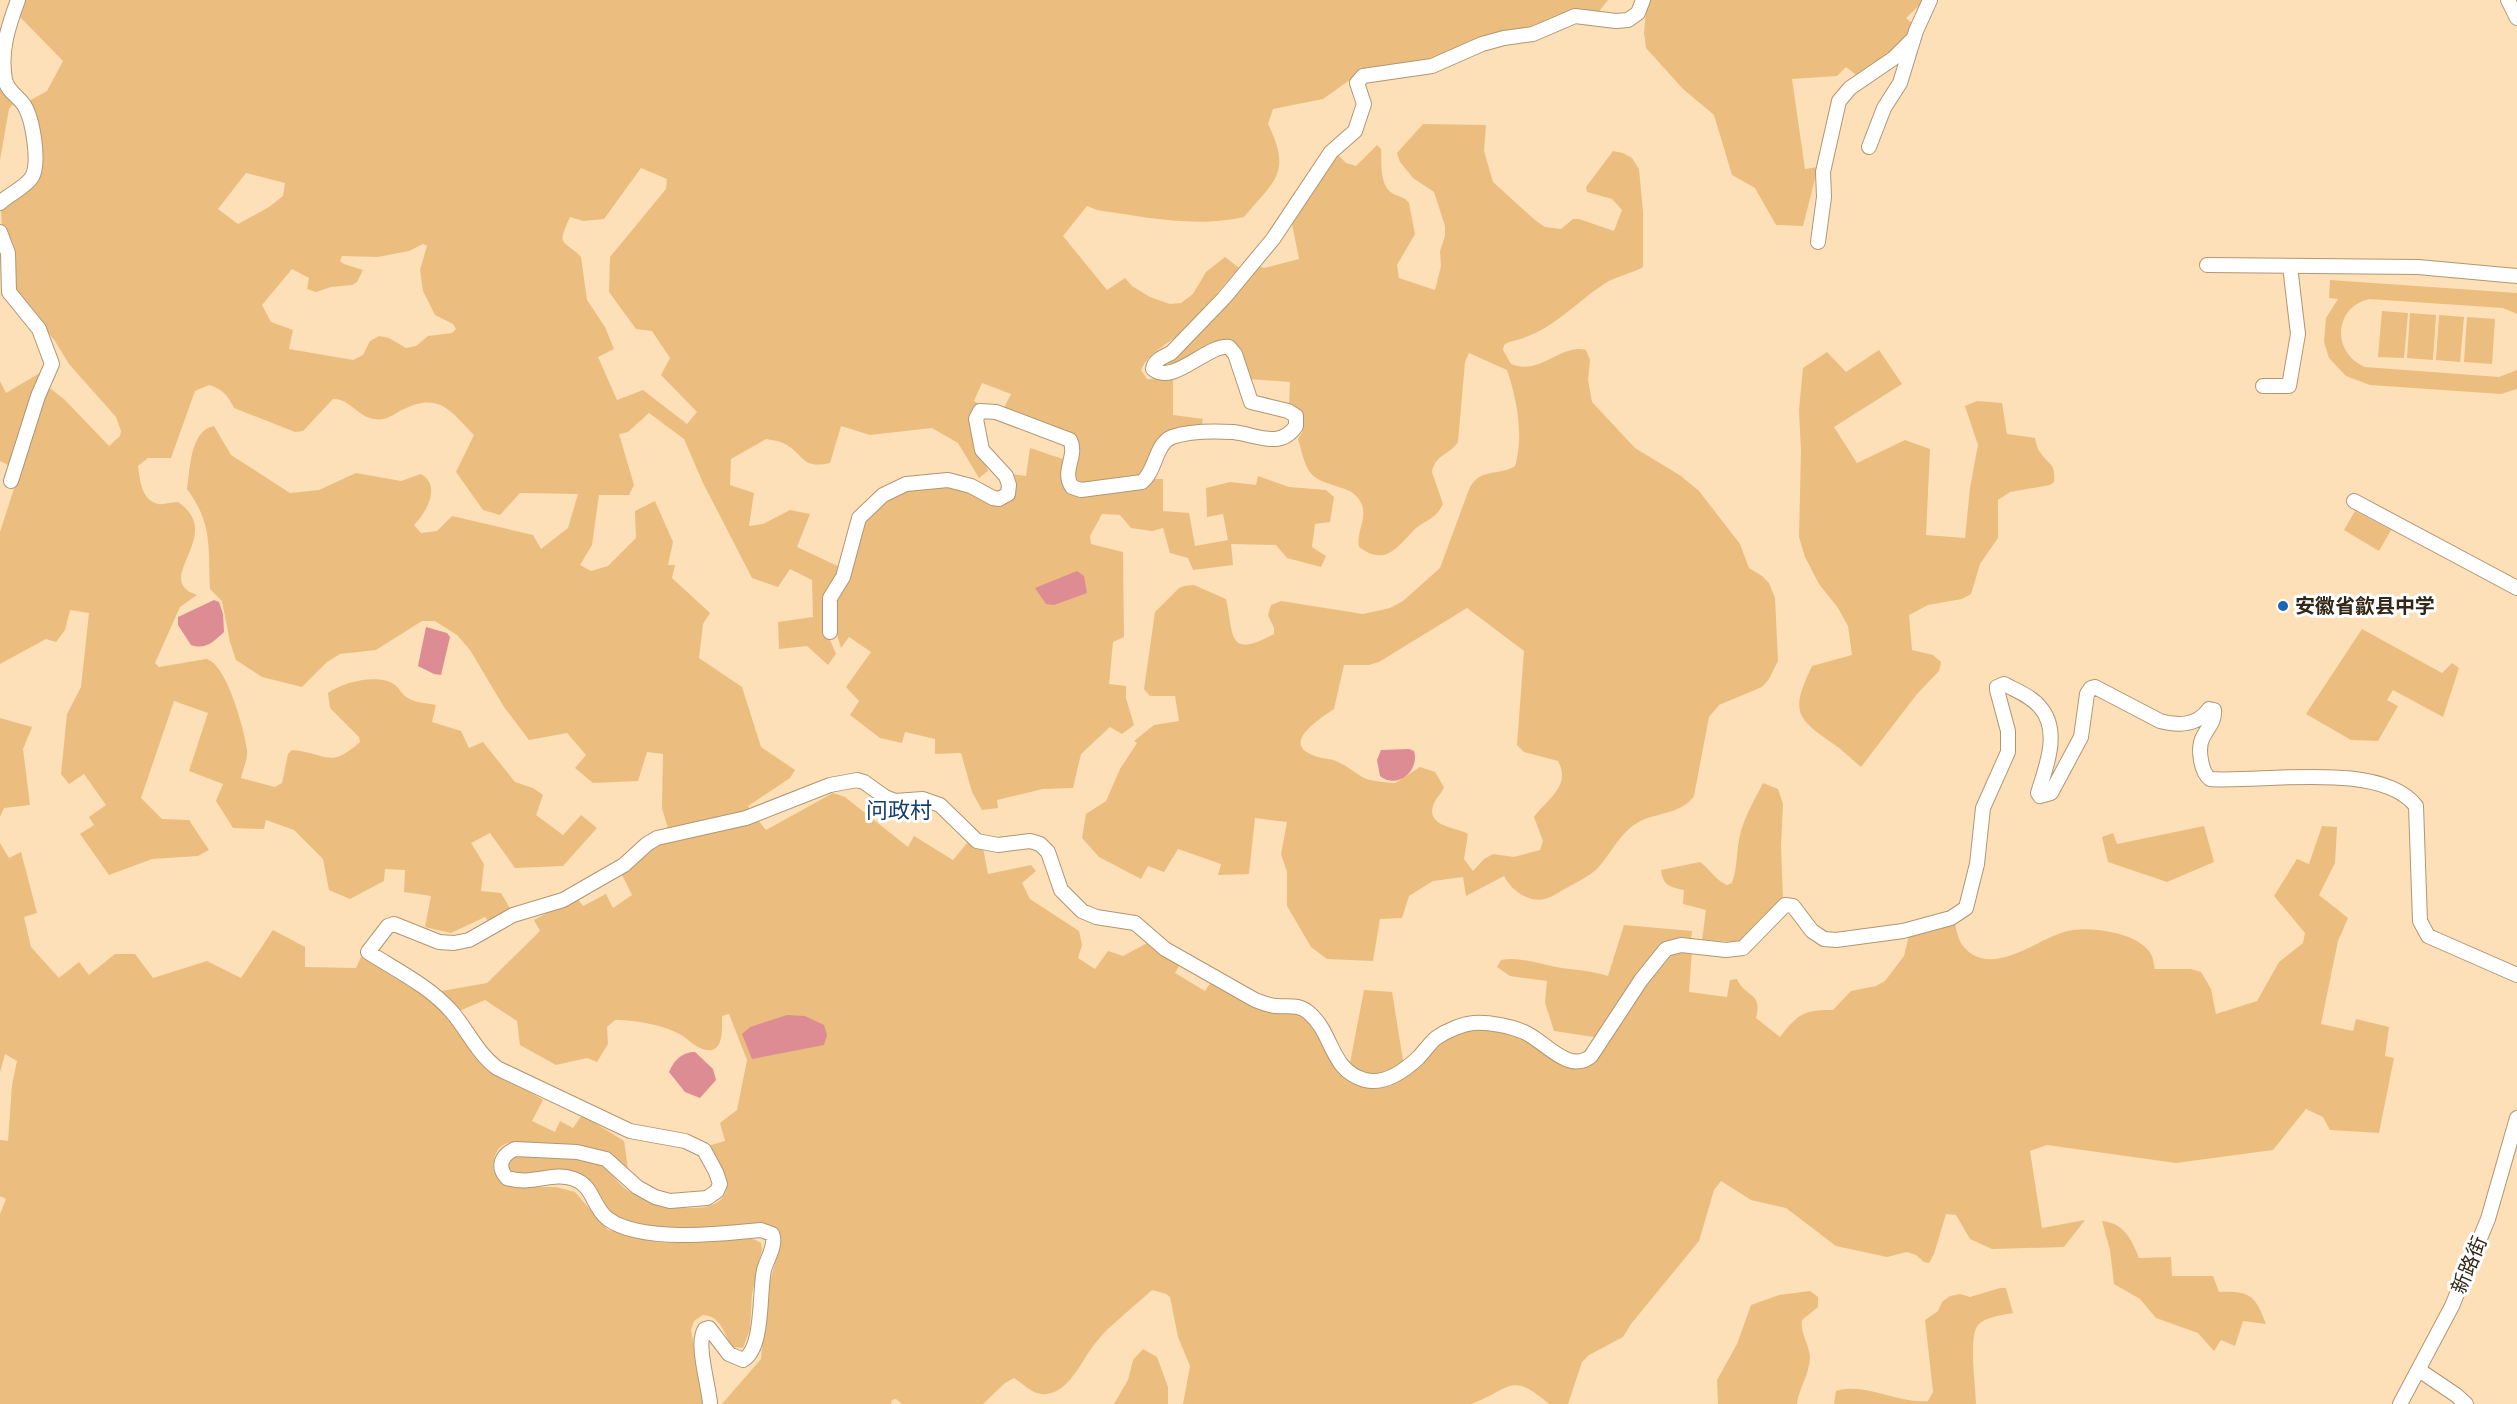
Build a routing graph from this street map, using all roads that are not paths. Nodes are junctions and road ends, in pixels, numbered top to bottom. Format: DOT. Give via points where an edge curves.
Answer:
graph roads {
  1 [pos="18,0"];
  2 [pos="1643,0"];
  3 [pos="1930,0"];
  4 [pos="2508,0"];
  5 [pos="2517,18"];
  6 [pos="1913,39"];
  7 [pos="1869,147"];
  8 [pos="0,203"];
  9 [pos="0,232"];
  10 [pos="1818,242"];
  11 [pos="2207,265"];
  12 [pos="2290,266"];
  13 [pos="2517,276"];
  14 [pos="2263,386"];
  15 [pos="12,481"];
  16 [pos="2354,501"];
  17 [pos="2517,588"];
  18 [pos="830,632"];
  19 [pos="2517,975"];
  20 [pos="2517,1118"];
  21 [pos="2419,1370"];
  22 [pos="710,1404"];
  23 [pos="2400,1404"];
  24 [pos="2466,1404"];
  1 -- 8 [label="street" via="2,57 5,83 24,104 29,116 36,162 29,181"];
  2 -- 18 [label="street" via="1638,13 1628,20 1575,16 1533,34 1482,44 1432,66 1363,76 1358,86 1364,104 1355,131 1331,152 1272,239 1224,298 1171,353 1153,366 1158,373 1171,372 1216,348 1228,347 1235,354 1251,402 1296,416 1296,426 1288,435 1272,440 1225,432 1174,436 1164,442 1142,482 1081,490 1072,487 1068,479 1073,452 1070,440 996,412 980,411 976,419 982,450 1006,476 1008,494 993,498 948,480 906,484 883,495 860,518 843,577 830,598"];
  3 -- 6 [label="street"];
  4 -- 5 [label="street"];
  6 -- 7 [label="street" via="1900,83 1884,108"];
  6 -- 10 [label="street" via="1839,101 1823,172"];
  9 -- 15 [label="street" via="8,253 9,292 39,329 52,364"];
  11 -- 12 [label="street"];
  12 -- 13 [label="street" via="2418,267"];
  12 -- 14 [label="street" via="2298,334 2289,386"];
  16 -- 17 [label="street"];
  19 -- 22 [label="street" via="2435,939 2424,930 2420,921 2416,806 2407,798 2376,783 2317,777 2210,779 2202,767 2201,739 2212,723 2214,710 2209,709 2193,722 2169,723 2095,687 2087,694 2079,744 2051,793 2040,796 2051,744 2047,720 2035,702 2004,684 1997,690 2008,731 2008,752 1983,808 1973,884 1968,904 1960,914 1903,931 1836,940 1815,933 1793,906 1785,905 1743,948 1674,946 1663,952 1641,980 1591,1056 1580,1061 1565,1060 1523,1032 1473,1023 1436,1038 1395,1075 1380,1080 1364,1079 1344,1069 1321,1028 1300,1007 1256,1000 1165,949 1136,923 1083,911 1061,890 1048,852 1040,844 977,841 940,805 922,800 895,801 857,780 830,785 746,818 657,838 624,865 563,900 513,915 469,940 439,942 394,924 388,926 368,952 431,992 497,1068 630,1131 693,1144 704,1150 720,1184 707,1198 670,1201 637,1188 606,1159 577,1152 515,1149 500,1165 507,1178 529,1182 559,1176 581,1182 601,1214 627,1229 692,1235 761,1230 772,1234 774,1241 762,1278 751,1355 743,1360 732,1356 709,1328 701,1335"];
  20 -- 21 [label="street, 新路街" via="2488,1219 2452,1306"];
  21 -- 23 [label="street, 新路街"];
  21 -- 24 [label="street"];
}
